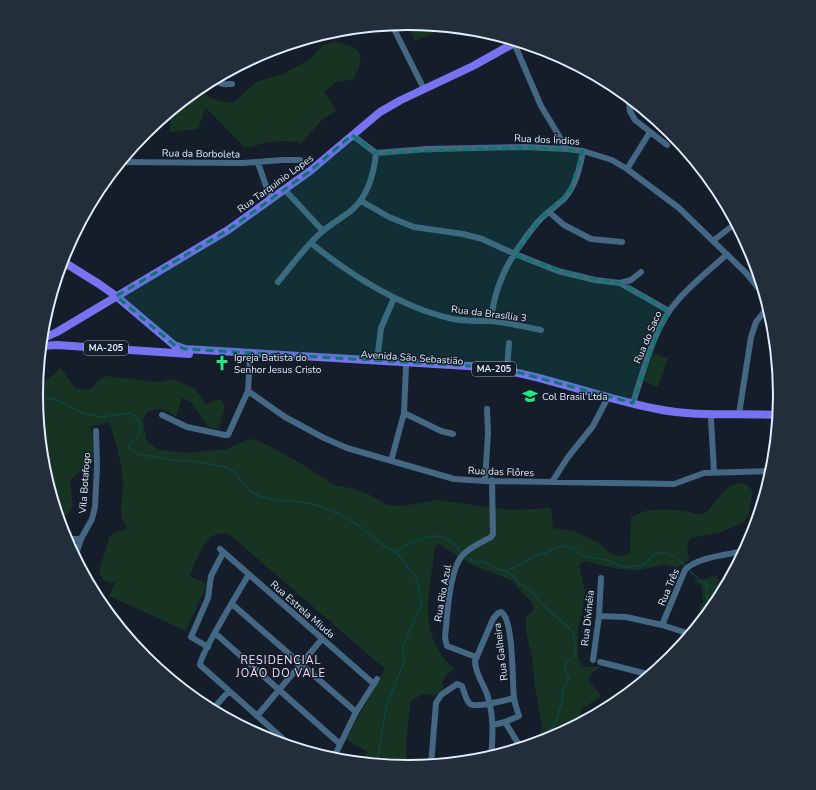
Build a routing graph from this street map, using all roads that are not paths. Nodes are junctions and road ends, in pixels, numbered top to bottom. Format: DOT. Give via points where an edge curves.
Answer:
graph roads {
  1 [pos="395,31"];
  2 [pos="511,45"];
  3 [pos="518,47"];
  4 [pos="219,83"];
  5 [pos="232,84"];
  6 [pos="424,89"];
  7 [pos="630,105"];
  8 [pos="650,132"];
  9 [pos="352,135"];
  10 [pos="667,145"];
  11 [pos="567,149"];
  12 [pos="584,151"];
  13 [pos="376,153"];
  14 [pos="300,160"];
  15 [pos="127,162"];
  16 [pos="258,163"];
  17 [pos="627,169"];
  18 [pos="285,190"];
  19 [pos="271,200"];
  20 [pos="361,201"];
  21 [pos="549,212"];
  22 [pos="731,227"];
  23 [pos="323,231"];
  24 [pos="714,240"];
  25 [pos="622,242"];
  26 [pos="311,243"];
  27 [pos="515,254"];
  28 [pos="727,254"];
  29 [pos="67,264"];
  30 [pos="641,272"];
  31 [pos="278,282"];
  32 [pos="620,283"];
  33 [pos="756,285"];
  34 [pos="116,296"];
  35 [pos="394,298"];
  36 [pos="670,311"];
  37 [pos="764,313"];
  38 [pos="490,321"];
  39 [pos="541,330"];
  40 [pos="57,332"];
  41 [pos="163,335"];
  42 [pos="48,336"];
  43 [pos="509,342"];
  44 [pos="57,345"];
  45 [pos="46,346"];
  46 [pos="154,352"];
  47 [pos="250,357"];
  48 [pos="377,361"];
  49 [pos="406,366"];
  50 [pos="507,370"];
  51 [pos="248,391"];
  52 [pos="606,401"];
  53 [pos="633,403"];
  54 [pos="487,409"];
  55 [pos="404,413"];
  56 [pos="739,414"];
  57 [pos="162,415"];
  58 [pos="772,415"];
  59 [pos="711,419"];
  60 [pos="772,420"];
  61 [pos="96,431"];
  62 [pos="453,434"];
  63 [pos="391,461"];
  64 [pos="714,472"];
  65 [pos="765,472"];
  66 [pos="492,480"];
  67 [pos="485,481"];
  68 [pos="552,482"];
  69 [pos="81,539"];
  70 [pos="73,540"];
  71 [pos="78,549"];
  72 [pos="737,553"];
  73 [pos="249,574"];
  74 [pos="601,578"];
  75 [pos="232,604"];
  76 [pos="599,616"];
  77 [pos="662,625"];
  78 [pos="685,632"];
  79 [pos="215,633"];
  80 [pos="322,639"];
  81 [pos="208,647"];
  82 [pos="476,657"];
  83 [pos="593,660"];
  84 [pos="600,662"];
  85 [pos="301,665"];
  86 [pos="644,673"];
  87 [pos="279,690"];
  88 [pos="229,691"];
  89 [pos="514,698"];
  90 [pos="490,704"];
  91 [pos="216,705"];
  92 [pos="356,712"];
  93 [pos="257,716"];
  94 [pos="505,722"];
  95 [pos="493,724"];
  96 [pos="280,737"];
  97 [pos="518,743"];
  98 [pos="340,744"];
  99 [pos="491,750"];
  100 [pos="336,753"];
  101 [pos="431,759"];
  1 -- 6 [label="street"];
  2 -- 6 [label="main road, Rua Tarquinio Lopes"];
  3 -- 11 [label="street" via="540,106"];
  4 -- 5 [label="street"];
  6 -- 9 [label="main road, Rua Tarquinio Lopes" via="380,112"];
  7 -- 8 [label="street" via="632,116"];
  8 -- 10 [label="street"];
  8 -- 17 [label="street"];
  9 -- 13 [label="street"];
  9 -- 18 [label="main road, Rua Tarquinio Lopes"];
  11 -- 12 [label="street, Rua dos Índios"];
  11 -- 13 [label="street, Rua dos Índios" via="427,149"];
  12 -- 17 [label="street, Rua dos Índios" via="612,160"];
  12 -- 21 [label="street" via="580,169 569,193"];
  13 -- 20 [label="street" via="370,183"];
  14 -- 16 [label="street, Rua da Borboleta"];
  15 -- 16 [label="street, Rua da Borboleta"];
  16 -- 19 [label="street"];
  17 -- 24 [label="street, Rua dos Índios" via="680,208"];
  18 -- 19 [label="main road, Rua Tarquinio Lopes"];
  18 -- 23 [label="street"];
  19 -- 34 [label="main road, Rua Tarquinio Lopes" via="228,230"];
  20 -- 23 [label="street"];
  20 -- 27 [label="street" via="389,217 414,227 464,234"];
  21 -- 25 [label="street" via="564,225 591,240"];
  21 -- 27 [label="street" via="535,225"];
  22 -- 24 [label="street"];
  23 -- 26 [label="street"];
  24 -- 28 [label="street, Rua dos Índios"];
  26 -- 31 [label="street"];
  26 -- 35 [label="street, Rua da Brasília 3" via="347,271"];
  27 -- 32 [label="street" via="558,271"];
  27 -- 38 [label="street" via="499,283"];
  28 -- 33 [label="street, Rua dos Índios"];
  28 -- 36 [label="street, Rua do Saco" via="677,300"];
  29 -- 34 [label="main road"];
  30 -- 32 [label="street" via="631,280"];
  32 -- 36 [label="street"];
  34 -- 40 [label="main road, Rua Tarquinio Lopes"];
  34 -- 41 [label="main road"];
  35 -- 38 [label="street, Rua da Brasília 3" via="439,316"];
  35 -- 48 [label="street" via="381,328"];
  36 -- 53 [label="street, Rua do Saco" via="653,345"];
  37 -- 56 [label="street" via="756,322 751,337"];
  38 -- 39 [label="street, Rua da Brasília 3"];
  40 -- 42 [label="main road, Rua Tarquinio Lopes"];
  40 -- 44 [label="main road" via="53,338"];
  41 -- 46 [label="main road" via="164,345"];
  41 -- 48 [label="main road, Avenida São Sebastião / MA-205" via="174,345 185,350"];
  43 -- 50 [label="street"];
  44 -- 45 [label="main road, Avenida São Sebastião / MA-205"];
  44 -- 46 [label="main road, Avenida São Sebastião / MA-205"];
  46 -- 47 [label="main road, Avenida São Sebastião / MA-205"];
  47 -- 49 [label="main road, Avenida São Sebastião / MA-205"];
  47 -- 51 [label="street"];
  48 -- 50 [label="main road, Avenida São Sebastião / MA-205"];
  49 -- 52 [label="main road, Avenida São Sebastião / MA-205" via="504,374"];
  49 -- 55 [label="street"];
  50 -- 53 [label="main road, Avenida São Sebastião / MA-205"];
  51 -- 57 [label="street" via="227,435 187,427"];
  51 -- 63 [label="street, Rua das Flôres" via="290,420 324,438"];
  52 -- 59 [label="main road, Avenida São Sebastião / MA-205" via="676,418"];
  52 -- 68 [label="street" via="593,426"];
  53 -- 56 [label="main road, Avenida São Sebastião / MA-205" via="678,413"];
  54 -- 67 [label="street"];
  55 -- 62 [label="street"];
  55 -- 63 [label="street"];
  56 -- 58 [label="main road, Avenida São Sebastião / MA-205"];
  59 -- 60 [label="main road, Avenida São Sebastião / MA-205"];
  59 -- 64 [label="street"];
  61 -- 69 [label="street, Vila Botafogo" via="95,507 92,519"];
  63 -- 67 [label="street, Rua das Flôres" via="454,479"];
  64 -- 65 [label="street, Rua das Flôres"];
  64 -- 68 [label="street, Rua das Flôres" via="674,484"];
  66 -- 67 [label="street, Rua das Flôres"];
  66 -- 68 [label="street, Rua das Flôres"];
  66 -- 82 [label="street, Rua Rio Azul" via="493,534 463,554 457,562 445,642 449,647"];
  69 -- 70 [label="street"];
  69 -- 71 [label="street, Vila Botafogo"];
  72 -- 77 [label="street, Rua Três" via="688,566"];
  73 -- 75 [label="street"];
  73 -- 80 [label="street, Rua Estrela Miuda"];
  73 -- 81 [label="street, Rua Estrela Miuda" via="222,551 211,576 208,598 191,637"];
  74 -- 76 [label="street, Rua Divinéia"];
  75 -- 79 [label="street"];
  75 -- 85 [label="street"];
  76 -- 77 [label="street" via="626,617"];
  76 -- 83 [label="street, Rua Divinéia"];
  77 -- 78 [label="street"];
  79 -- 81 [label="street"];
  79 -- 87 [label="street"];
  80 -- 85 [label="street"];
  80 -- 92 [label="street, Rua Estrela Miuda" via="375,681"];
  81 -- 88 [label="street" via="200,663"];
  82 -- 89 [label="street, Rua Galheira" via="493,619 498,613 503,613 508,623"];
  82 -- 90 [label="street" via="475,665"];
  84 -- 86 [label="street"];
  85 -- 87 [label="street"];
  85 -- 92 [label="street"];
  87 -- 93 [label="street"];
  87 -- 98 [label="street"];
  88 -- 91 [label="street"];
  88 -- 93 [label="street"];
  89 -- 90 [label="street"];
  89 -- 94 [label="street, Rua Galheira" via="519,716"];
  90 -- 95 [label="street"];
  90 -- 101 [label="street" via="470,704 462,686 458,684 441,695 436,703"];
  92 -- 98 [label="street"];
  93 -- 96 [label="street"];
  94 -- 95 [label="street"];
  94 -- 97 [label="street"];
  95 -- 99 [label="street"];
  98 -- 100 [label="street"];
}
